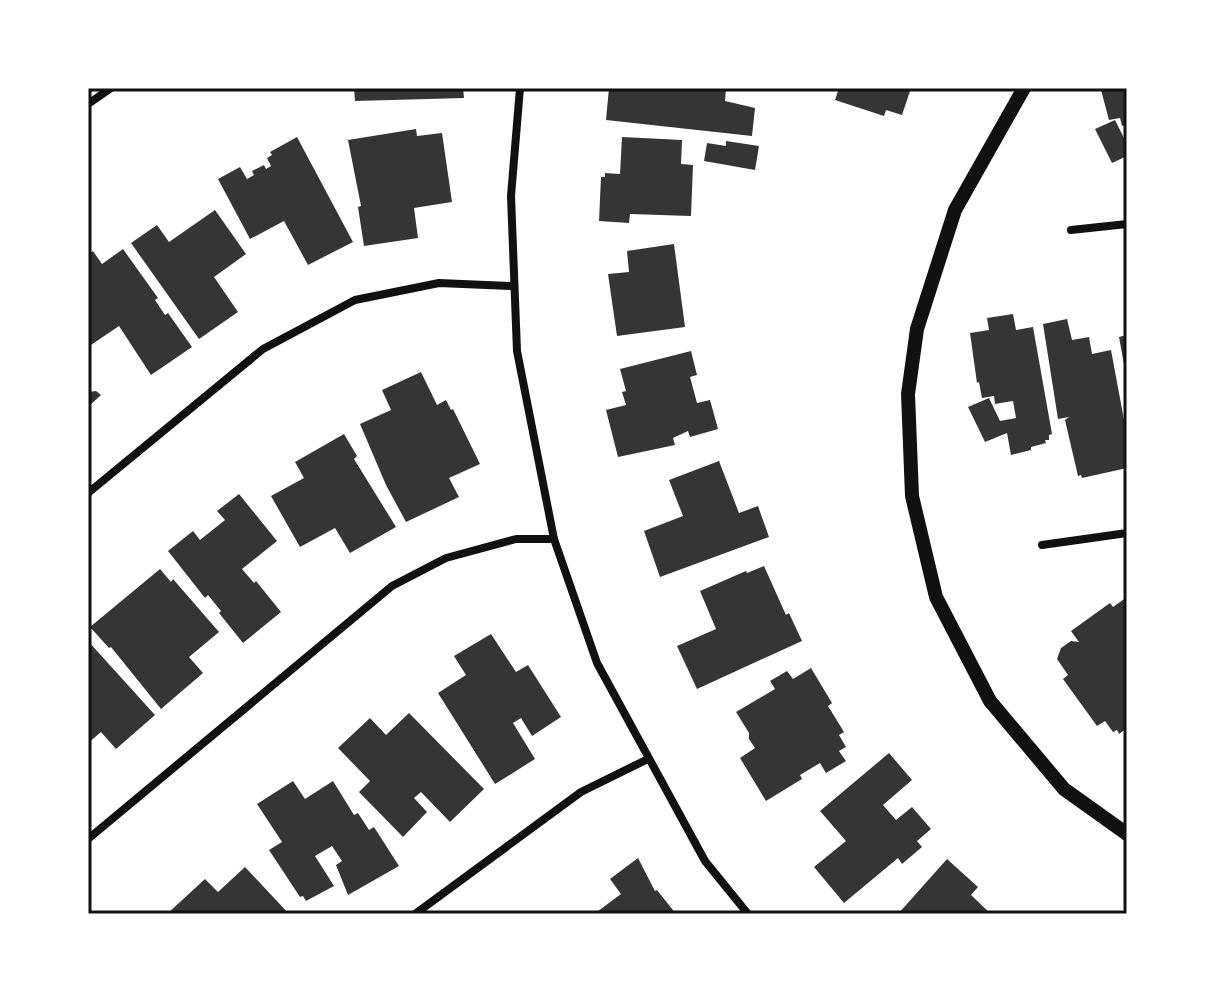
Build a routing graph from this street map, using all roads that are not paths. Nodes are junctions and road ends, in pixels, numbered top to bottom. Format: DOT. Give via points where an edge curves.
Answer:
graph roads {
  1 [pos="111,88"];
  2 [pos="520,88"];
  3 [pos="1024,88"];
  4 [pos="88,104"];
  5 [pos="1127,224"];
  6 [pos="1071,230"];
  7 [pos="513,286"];
  8 [pos="88,493"];
  9 [pos="1127,533"];
  10 [pos="554,539"];
  11 [pos="1042,545"];
  12 [pos="648,759"];
  13 [pos="1127,834"];
  14 [pos="88,839"];
  15 [pos="415,914"];
  16 [pos="748,914"];
  1 -- 4 [label="street"];
  2 -- 7 [label="street" via="511,196"];
  3 -- 13 [label="street" via="955,210 917,329 908,394 912,496 936,597 990,701 1064,789"];
  5 -- 6 [label="street"];
  7 -- 8 [label="street" via="439,283 355,300 263,349"];
  7 -- 10 [label="street" via="517,351"];
  9 -- 11 [label="street"];
  10 -- 12 [label="street" via="597,663"];
  10 -- 14 [label="street" via="516,539 446,558 392,586"];
  12 -- 15 [label="street" via="581,792"];
  12 -- 16 [label="street" via="705,861"];
}
